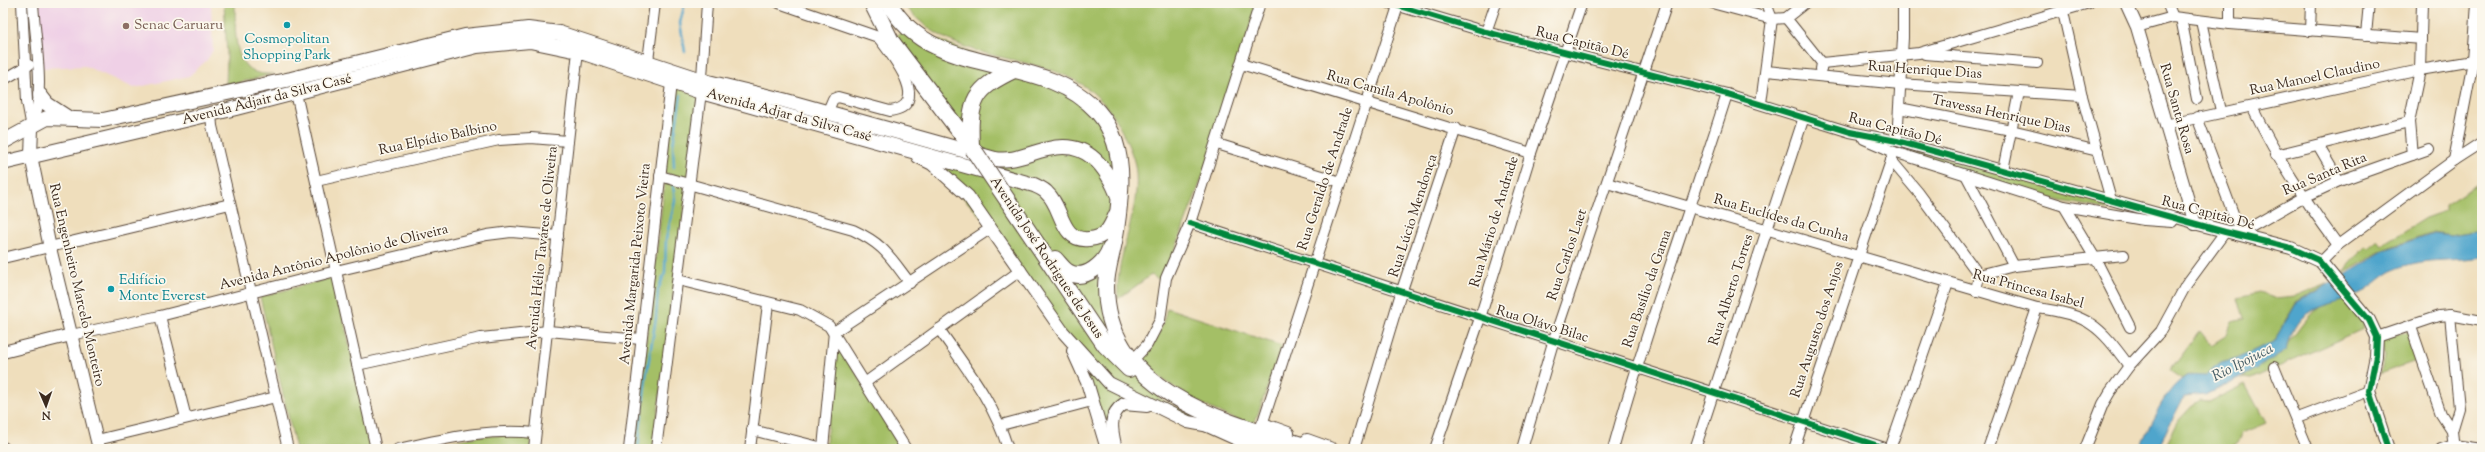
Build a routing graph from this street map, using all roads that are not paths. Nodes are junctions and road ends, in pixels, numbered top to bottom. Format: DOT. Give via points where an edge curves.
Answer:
graph roads {
  1 [pos="22,3"];
  2 [pos="33,3"];
  3 [pos="655,3"];
  4 [pos="707,3"];
  5 [pos="779,3"];
  6 [pos="872,3"];
  7 [pos="889,3"];
  8 [pos="1260,3"];
  9 [pos="1496,3"];
  10 [pos="1582,3"];
  11 [pos="1667,3"];
  12 [pos="1712,3"];
  13 [pos="1766,3"];
  14 [pos="1805,3"];
  15 [pos="1903,3"];
  16 [pos="2089,3"];
  17 [pos="2126,3"];
  18 [pos="2166,3"];
  19 [pos="2230,3"];
  20 [pos="2311,3"];
  21 [pos="2369,3"];
  22 [pos="2422,3"];
  23 [pos="2477,3"];
  24 [pos="1396,4"];
  25 [pos="2062,7"];
  26 [pos="2177,17"];
  27 [pos="1786,18"];
  28 [pos="1772,19"];
  29 [pos="2202,21"];
  30 [pos="2230,24"];
  31 [pos="2137,27"];
  32 [pos="2310,31"];
  33 [pos="1486,32"];
  34 [pos="2366,34"];
  35 [pos="529,35"];
  36 [pos="884,39"];
  37 [pos="2421,39"];
  38 [pos="578,51"];
  39 [pos="1566,53"];
  40 [pos="1919,53"];
  41 [pos="1902,54"];
  42 [pos="648,61"];
  43 [pos="37,62"];
  44 [pos="2477,62"];
  45 [pos="1822,63"];
  46 [pos="2037,63"];
  47 [pos="1241,64"];
  48 [pos="25,67"];
  49 [pos="1016,69"];
  50 [pos="2420,70"];
  51 [pos="1644,71"];
  52 [pos="1766,72"];
  53 [pos="1818,76"];
  54 [pos="3,80"];
  55 [pos="671,83"];
  56 [pos="1900,84"];
  57 [pos="702,86"];
  58 [pos="2019,92"];
  59 [pos="296,93"];
  60 [pos="1727,94"];
  61 [pos="40,95"];
  62 [pos="2082,96"];
  63 [pos="2197,99"];
  64 [pos="1366,102"];
  65 [pos="1761,103"];
  66 [pos="2252,107"];
  67 [pos="1899,108"];
  68 [pos="2221,111"];
  69 [pos="827,113"];
  70 [pos="211,114"];
  71 [pos="1804,117"];
  72 [pos="2197,117"];
  73 [pos="68,118"];
  74 [pos="2409,122"];
  75 [pos="2165,125"];
  76 [pos="32,128"];
  77 [pos="1456,128"];
  78 [pos="2011,130"];
  79 [pos="1850,132"];
  80 [pos="568,141"];
  81 [pos="1897,141"];
  82 [pos="3,142"];
  83 [pos="888,142"];
  84 [pos="2482,142"];
  85 [pos="1217,144"];
  86 [pos="2318,145"];
  87 [pos="972,148"];
  88 [pos="2429,149"];
  89 [pos="2098,152"];
  90 [pos="1531,153"];
  91 [pos="2276,155"];
  92 [pos="2412,155"];
  93 [pos="31,156"];
  94 [pos="1892,156"];
  95 [pos="2454,160"];
  96 [pos="3,163"];
  97 [pos="2003,170"];
  98 [pos="1966,175"];
  99 [pos="660,176"];
  100 [pos="316,181"];
  101 [pos="2339,181"];
  102 [pos="1341,182"];
  103 [pos="690,183"];
  104 [pos="1607,183"];
  105 [pos="2302,198"];
  106 [pos="2111,200"];
  107 [pos="230,204"];
  108 [pos="1119,204"];
  109 [pos="2064,206"];
  110 [pos="1691,207"];
  111 [pos="1190,223"];
  112 [pos="2194,223"];
  113 [pos="991,228"];
  114 [pos="1766,229"];
  115 [pos="2234,233"];
  116 [pos="558,236"];
  117 [pos="1114,240"];
  118 [pos="2338,245"];
  119 [pos="1039,247"];
  120 [pos="50,248"];
  121 [pos="2124,255"];
  122 [pos="1858,256"];
  123 [pos="3,258"];
  124 [pos="2095,258"];
  125 [pos="2321,262"];
  126 [pos="1314,263"];
  127 [pos="2014,266"];
  128 [pos="1022,270"];
  129 [pos="336,271"];
  130 [pos="1978,275"];
  131 [pos="678,280"];
  132 [pos="910,283"];
  133 [pos="1948,283"];
  134 [pos="1976,291"];
  135 [pos="1401,292"];
  136 [pos="252,293"];
  137 [pos="768,304"];
  138 [pos="2037,308"];
  139 [pos="2450,315"];
  140 [pos="160,316"];
  141 [pos="1480,318"];
  142 [pos="2482,321"];
  143 [pos="2130,327"];
  144 [pos="2411,327"];
  145 [pos="939,329"];
  146 [pos="548,331"];
  147 [pos="834,332"];
  148 [pos="1063,332"];
  149 [pos="71,335"];
  150 [pos="2377,337"];
  151 [pos="642,339"];
  152 [pos="1554,339"];
  153 [pos="3,352"];
  154 [pos="1132,361"];
  155 [pos="357,365"];
  156 [pos="2129,366"];
  157 [pos="2274,367"];
  158 [pos="1636,368"];
  159 [pos="866,382"];
  160 [pos="2369,391"];
  161 [pos="1712,393"];
  162 [pos="276,397"];
  163 [pos="1092,401"];
  164 [pos="1164,409"];
  165 [pos="186,418"];
  166 [pos="2297,418"];
  167 [pos="1802,423"];
  168 [pos="1001,425"];
  169 [pos="1215,427"];
  170 [pos="1261,428"];
  171 [pos="752,430"];
  172 [pos="2452,431"];
  173 [pos="535,433"];
  174 [pos="1115,443"];
  175 [pos="98,444"];
  176 [pos="2454,447"];
  177 [pos="825,448"];
  178 [pos="288,449"];
  179 [pos="376,449"];
  180 [pos="398,449"];
  181 [pos="534,449"];
  182 [pos="629,449"];
  183 [pos="656,449"];
  184 [pos="750,449"];
  185 [pos="906,449"];
  186 [pos="1008,449"];
  187 [pos="1107,449"];
  188 [pos="1276,449"];
  189 [pos="1315,449"];
  190 [pos="1332,449"];
  191 [pos="1354,449"];
  192 [pos="1435,449"];
  193 [pos="1522,449"];
  194 [pos="1613,449"];
  195 [pos="1696,449"];
  196 [pos="1794,449"];
  197 [pos="1889,449"];
  198 [pos="1988,449"];
  199 [pos="2085,449"];
  200 [pos="2308,449"];
  201 [pos="2388,449"];
  202 [pos="2441,449"];
  203 [pos="2482,449"];
  1 -- 48 [label="street"];
  2 -- 43 [label="street"];
  3 -- 42 [label="street"];
  4 -- 57 [label="street"];
  5 -- 36 [label="street"];
  6 -- 36 [label="main road, Avenida José Rodrigues de Jesus"];
  7 -- 49 [label="main road, Avenida José Rodrigues de Jesus" via="910,30 946,52"];
  8 -- 47 [label="street"];
  9 -- 33 [label="street"];
  10 -- 39 [label="street, Rua Mário de Andrade"];
  11 -- 51 [label="street, Rua Carlos Laet"];
  12 -- 28 [label="street"];
  13 -- 28 [label="street"];
  14 -- 27 [label="street"];
  15 -- 41 [label="street"];
  16 -- 25 [label="street"];
  17 -- 31 [label="street, Rua Santa Rosa"];
  18 -- 26 [label="street"];
  19 -- 30 [label="street"];
  20 -- 32 [label="street"];
  21 -- 34 [label="street"];
  22 -- 37 [label="street"];
  23 -- 44 [label="street"];
  24 -- 33 [label="street, Rua Capitão Dé"];
  24 -- 64 [label="street, Rua Geraldo de Andrade"];
  25 -- 40 [label="street"];
  25 -- 62 [label="street"];
  26 -- 29 [label="street"];
  26 -- 31 [label="street"];
  26 -- 63 [label="street"];
  27 -- 28 [label="street"];
  27 -- 45 [label="street"];
  28 -- 52 [label="street"];
  29 -- 30 [label="street"];
  29 -- 68 [label="street"];
  30 -- 32 [label="street"];
  31 -- 75 [label="street, Rua Santa Rosa"];
  32 -- 34 [label="street"];
  33 -- 39 [label="street, Rua Capitão Dé"];
  34 -- 37 [label="street"];
  35 -- 38 [label="main road, Avenida Adjar da Silva Casé"];
  35 -- 42 [label="main road, Avenida Adjar da Silva Casé" via="559,33"];
  35 -- 59 [label="main road, Avenida Adjair da Silva Casé"];
  35 -- 73 [label="main road, Avenida Adjair da Silva Casé" via="464,36 293,78 102,120"];
  36 -- 69 [label="street" via="906,78 908,88 905,104 898,110 890,111 838,97 833,99"];
  36 -- 87 [label="main road, Avenida José Rodrigues de Jesus"];
  37 -- 50 [label="street"];
  38 -- 55 [label="main road, Avenida Adjar da Silva Casé"];
  38 -- 80 [label="street, Avenida Hélio Taváres de Oliveira"];
  39 -- 51 [label="street, Rua Capitão Dé"];
  39 -- 90 [label="street, Rua Mário de Andrade"];
  40 -- 41 [label="street"];
  40 -- 46 [label="street"];
  41 -- 45 [label="street"];
  41 -- 56 [label="street"];
  42 -- 57 [label="main road, Avenida Adjar da Silva Casé"];
  43 -- 48 [label="street"];
  43 -- 61 [label="street"];
  44 -- 50 [label="street, Rua Manoel Claudino"];
  44 -- 95 [label="street"];
  45 -- 53 [label="street"];
  47 -- 64 [label="street, Rua Camila Apolônio"];
  47 -- 85 [label="street"];
  48 -- 54 [label="street"];
  48 -- 76 [label="street"];
  49 -- 87 [label="main road" via="982,89 972,105"];
  49 -- 108 [label="main road, Avenida José Rodrigues de Jesus" via="1066,86 1099,112 1119,151"];
  50 -- 66 [label="street, Rua Manoel Claudino"];
  50 -- 74 [label="street"];
  51 -- 60 [label="street, Rua Capitão Dé"];
  51 -- 104 [label="street, Rua Carlos Laet"];
  52 -- 53 [label="street, Rua Henrique Dias"];
  52 -- 65 [label="street"];
  53 -- 56 [label="street, Rua Henrique Dias"];
  55 -- 57 [label="main road, Avenida Adjar da Silva Casé"];
  55 -- 99 [label="street, Avenida Margarida Peixoto Vieira"];
  56 -- 58 [label="street, Rua Henrique Dias"];
  56 -- 67 [label="street"];
  57 -- 69 [label="main road, Avenida Adjar da Silva Casé"];
  57 -- 83 [label="main road, Avenida Adjar da Silva Casé"];
  57 -- 103 [label="street"];
  58 -- 62 [label="street, Rua Henrique Dias"];
  58 -- 78 [label="street"];
  59 -- 70 [label="main road, Avenida Adjair da Silva Casé"];
  59 -- 100 [label="street"];
  60 -- 65 [label="street, Rua Capitão Dé"];
  60 -- 110 [label="street, Rua Basílio da Gama"];
  61 -- 73 [label="main road" via="47,104"];
  61 -- 76 [label="street" via="37,116"];
  62 -- 89 [label="street"];
  64 -- 77 [label="street, Rua Camila Apolônio"];
  64 -- 102 [label="street, Rua Geraldo de Andrade"];
  65 -- 71 [label="street, Rua Capitão Dé"];
  66 -- 68 [label="street, Rua Manoel Claudino"];
  66 -- 91 [label="street"];
  67 -- 78 [label="street, Travessa Henrique Dias"];
  67 -- 81 [label="street"];
  68 -- 72 [label="street, Rua Manoel Claudino"];
  69 -- 108 [label="main road, Avenida Adjar da Silva Casé" via="994,159 1008,161 1048,148 1079,149 1108,172"];
  70 -- 93 [label="main road, Avenida Adjair da Silva Casé"];
  70 -- 107 [label="street"];
  71 -- 79 [label="street, Rua Capitão Dé"];
  71 -- 114 [label="street, Rua Alberto Torres"];
  72 -- 75 [label="street, Rua Manoel Claudino"];
  72 -- 115 [label="street"];
  73 -- 76 [label="main road, Avenida Adjair da Silva Casé" via="47,118"];
  74 -- 86 [label="street"];
  74 -- 92 [label="street"];
  75 -- 112 [label="street, Rua Santa Rosa"];
  76 -- 82 [label="main road, Avenida Adjair da Silva Casé"];
  76 -- 93 [label="street, Rua Engenheiro Marcelo Monteiro"];
  77 -- 90 [label="street, Rua Camila Apolônio"];
  77 -- 135 [label="street, Rua Lúcio Mendonça"];
  78 -- 89 [label="street, Travessa Henrique Dias"];
  78 -- 97 [label="street"];
  79 -- 81 [label="street, Rua Capitão Dé"];
  79 -- 94 [label="street, Rua Capitão Dé"];
  80 -- 100 [label="street, Rua Elpídio Balbino" via="531,138 499,140"];
  80 -- 116 [label="street, Avenida Hélio Taváres de Oliveira"];
  81 -- 97 [label="street, Rua Capitão Dé"];
  83 -- 108 [label="main road, Avenida Adjar da Silva Casé" via="1028,182 1048,193 1073,237 1083,240 1100,237 1106,233"];
  83 -- 113 [label="street" via="932,164 955,182"];
  84 -- 95 [label="street"];
  85 -- 102 [label="street"];
  85 -- 111 [label="street"];
  86 -- 91 [label="street"];
  86 -- 101 [label="street"];
  87 -- 119 [label="main road, Avenida José Rodrigues de Jesus, bridge"];
  88 -- 92 [label="street, Rua Santa Rita"];
  89 -- 106 [label="street"];
  90 -- 141 [label="street, Rua Mário de Andrade"];
  91 -- 105 [label="street"];
  92 -- 101 [label="street, Rua Santa Rita"];
  93 -- 96 [label="main road, Avenida Adjair da Silva Casé"];
  93 -- 120 [label="street, Rua Engenheiro Marcelo Monteiro"];
  94 -- 98 [label="street, Rua Capitão Dé"];
  94 -- 122 [label="street, Rua Augusto dos Anjos"];
  94 -- 130 [label="street"];
  95 -- 118 [label="street"];
  97 -- 106 [label="street, Rua Capitão Dé"];
  98 -- 109 [label="street, Rua Capitão Dé"];
  98 -- 127 [label="street"];
  99 -- 103 [label="street"];
  99 -- 151 [label="street, Avenida Margarida Peixoto Vieira"];
  100 -- 129 [label="street"];
  101 -- 105 [label="street, Rua Santa Rita"];
  102 -- 126 [label="street, Rua Geraldo de Andrade"];
  103 -- 131 [label="street"];
  103 -- 132 [label="street" via="852,230 880,245"];
  104 -- 110 [label="street, Rua Euclídes da Cunha"];
  104 -- 152 [label="street, Rua Carlos Laet"];
  105 -- 115 [label="street, Rua Santa Rita"];
  105 -- 118 [label="street"];
  106 -- 112 [label="street, Rua Capitão Dé"];
  107 -- 120 [label="street"];
  107 -- 136 [label="street"];
  108 -- 117 [label="main road, Avenida José Rodrigues de Jesus"];
  109 -- 112 [label="street, Rua Capitão Dé" via="2144,220"];
  109 -- 124 [label="street"];
  110 -- 114 [label="street, Rua Euclídes da Cunha"];
  110 -- 158 [label="street, Rua Basílio da Gama"];
  111 -- 126 [label="street, Rua Olávo Bilac"];
  111 -- 154 [label="street" via="1166,278 1160,320 1147,345"];
  112 -- 115 [label="street, Rua Capitão Dé"];
  113 -- 128 [label="street"];
  113 -- 132 [label="street"];
  114 -- 122 [label="street, Rua Euclídes da Cunha"];
  114 -- 161 [label="street, Rua Alberto Torres"];
  115 -- 125 [label="street, Rua Capitão Dé" via="2291,248"];
  115 -- 156 [label="street" via="2186,285 2161,331"];
  116 -- 129 [label="street, Avenida Antônio Apolônio de Oliveira" via="511,232 487,235"];
  116 -- 146 [label="street, Avenida Hélio Taváres de Oliveira"];
  117 -- 119 [label="main road" via="1107,258 1101,265 1082,274 1070,273"];
  117 -- 154 [label="main road, Avenida José Rodrigues de Jesus" via="1106,286 1108,308 1112,329"];
  118 -- 125 [label="street"];
  119 -- 169 [label="main road, Avenida José Rodrigues de Jesus" via="1105,346 1162,400"];
  120 -- 123 [label="street"];
  120 -- 149 [label="street, Rua Engenheiro Marcelo Monteiro"];
  121 -- 124 [label="street"];
  122 -- 133 [label="street, Rua Euclídes da Cunha"];
  122 -- 167 [label="street, Rua Augusto dos Anjos"];
  124 -- 127 [label="street"];
  124 -- 143 [label="street"];
  125 -- 150 [label="street, Rua Capitão Dé" via="2369,320"];
  126 -- 135 [label="street, Rua Olávo Bilac"];
  126 -- 170 [label="street, Rua Geraldo de Andrade"];
  127 -- 130 [label="street"];
  128 -- 145 [label="street"];
  128 -- 148 [label="street"];
  129 -- 136 [label="street, Avenida Antônio Apolônio de Oliveira"];
  129 -- 155 [label="street"];
  130 -- 134 [label="street"];
  131 -- 137 [label="street"];
  131 -- 183 [label="street"];
  132 -- 147 [label="street"];
  133 -- 134 [label="street, Rua Princesa Isabel"];
  133 -- 197 [label="street"];
  134 -- 138 [label="street, Rua Princesa Isabel"];
  135 -- 141 [label="street, Rua Olávo Bilac"];
  135 -- 191 [label="street, Rua Lúcio Mendonça"];
  136 -- 140 [label="street, Avenida Antônio Apolônio de Oliveira"];
  136 -- 162 [label="street"];
  137 -- 147 [label="street" via="810,315"];
  137 -- 171 [label="street"];
  138 -- 156 [label="street, Rua Princesa Isabel" via="2066,312 2087,320 2110,341"];
  138 -- 198 [label="street"];
  139 -- 142 [label="street"];
  139 -- 144 [label="street" via="2430,318"];
  139 -- 172 [label="street" via="2459,408"];
  140 -- 149 [label="street, Avenida Antônio Apolônio de Oliveira"];
  140 -- 165 [label="street"];
  141 -- 152 [label="street, Rua Olávo Bilac"];
  141 -- 192 [label="street, Rua Mário de Andrade"];
  144 -- 150 [label="street"];
  144 -- 172 [label="street" via="2441,414"];
  145 -- 159 [label="street"];
  145 -- 168 [label="street" via="991,404"];
  146 -- 151 [label="street"];
  146 -- 155 [label="street" via="481,338"];
  146 -- 173 [label="street, Avenida Hélio Taváres de Oliveira"];
  147 -- 159 [label="street"];
  147 -- 177 [label="street"];
  148 -- 163 [label="street" via="1080,364"];
  148 -- 164 [label="street" via="1109,383"];
  149 -- 153 [label="street"];
  149 -- 175 [label="street, Rua Engenheiro Marcelo Monteiro"];
  150 -- 160 [label="street"];
  151 -- 182 [label="street, Avenida Margarida Peixoto Vieira"];
  152 -- 158 [label="street, Rua Olávo Bilac"];
  152 -- 193 [label="street, Rua Carlos Laet"];
  154 -- 170 [label="main road, Avenida José Rodrigues de Jesus" via="1168,393 1220,418"];
  155 -- 179 [label="street"];
  156 -- 199 [label="street" via="2103,404"];
  157 -- 166 [label="street"];
  158 -- 161 [label="street, Rua Olávo Bilac"];
  158 -- 194 [label="street, Rua Basílio da Gama"];
  159 -- 185 [label="street"];
  160 -- 166 [label="street"];
  160 -- 201 [label="street"];
  161 -- 167 [label="street, Rua Olávo Bilac"];
  161 -- 195 [label="street, Rua Alberto Torres"];
  162 -- 165 [label="street"];
  162 -- 178 [label="street"];
  163 -- 168 [label="street"];
  163 -- 187 [label="street"];
  164 -- 169 [label="street" via="1188,422"];
  164 -- 174 [label="street" via="1124,404 1112,419"];
  165 -- 175 [label="street"];
  166 -- 200 [label="street"];
  167 -- 196 [label="street, Rua Augusto dos Anjos"];
  167 -- 197 [label="street, Rua Olávo Bilac"];
  168 -- 186 [label="street"];
  169 -- 188 [label="main road, Avenida José Rodrigues de Jesus" via="1239,438"];
  170 -- 189 [label="main road, Avenida José Rodrigues de Jesus"];
  170 -- 190 [label="street, Avenida José Rodrigues de Jesus"];
  171 -- 177 [label="street"];
  171 -- 184 [label="street"];
  172 -- 176 [label="street"];
  173 -- 180 [label="street" via="507,430 480,432"];
  173 -- 181 [label="street, Avenida Hélio Taváres de Oliveira"];
  176 -- 202 [label="street"];
  176 -- 203 [label="street"];
}
